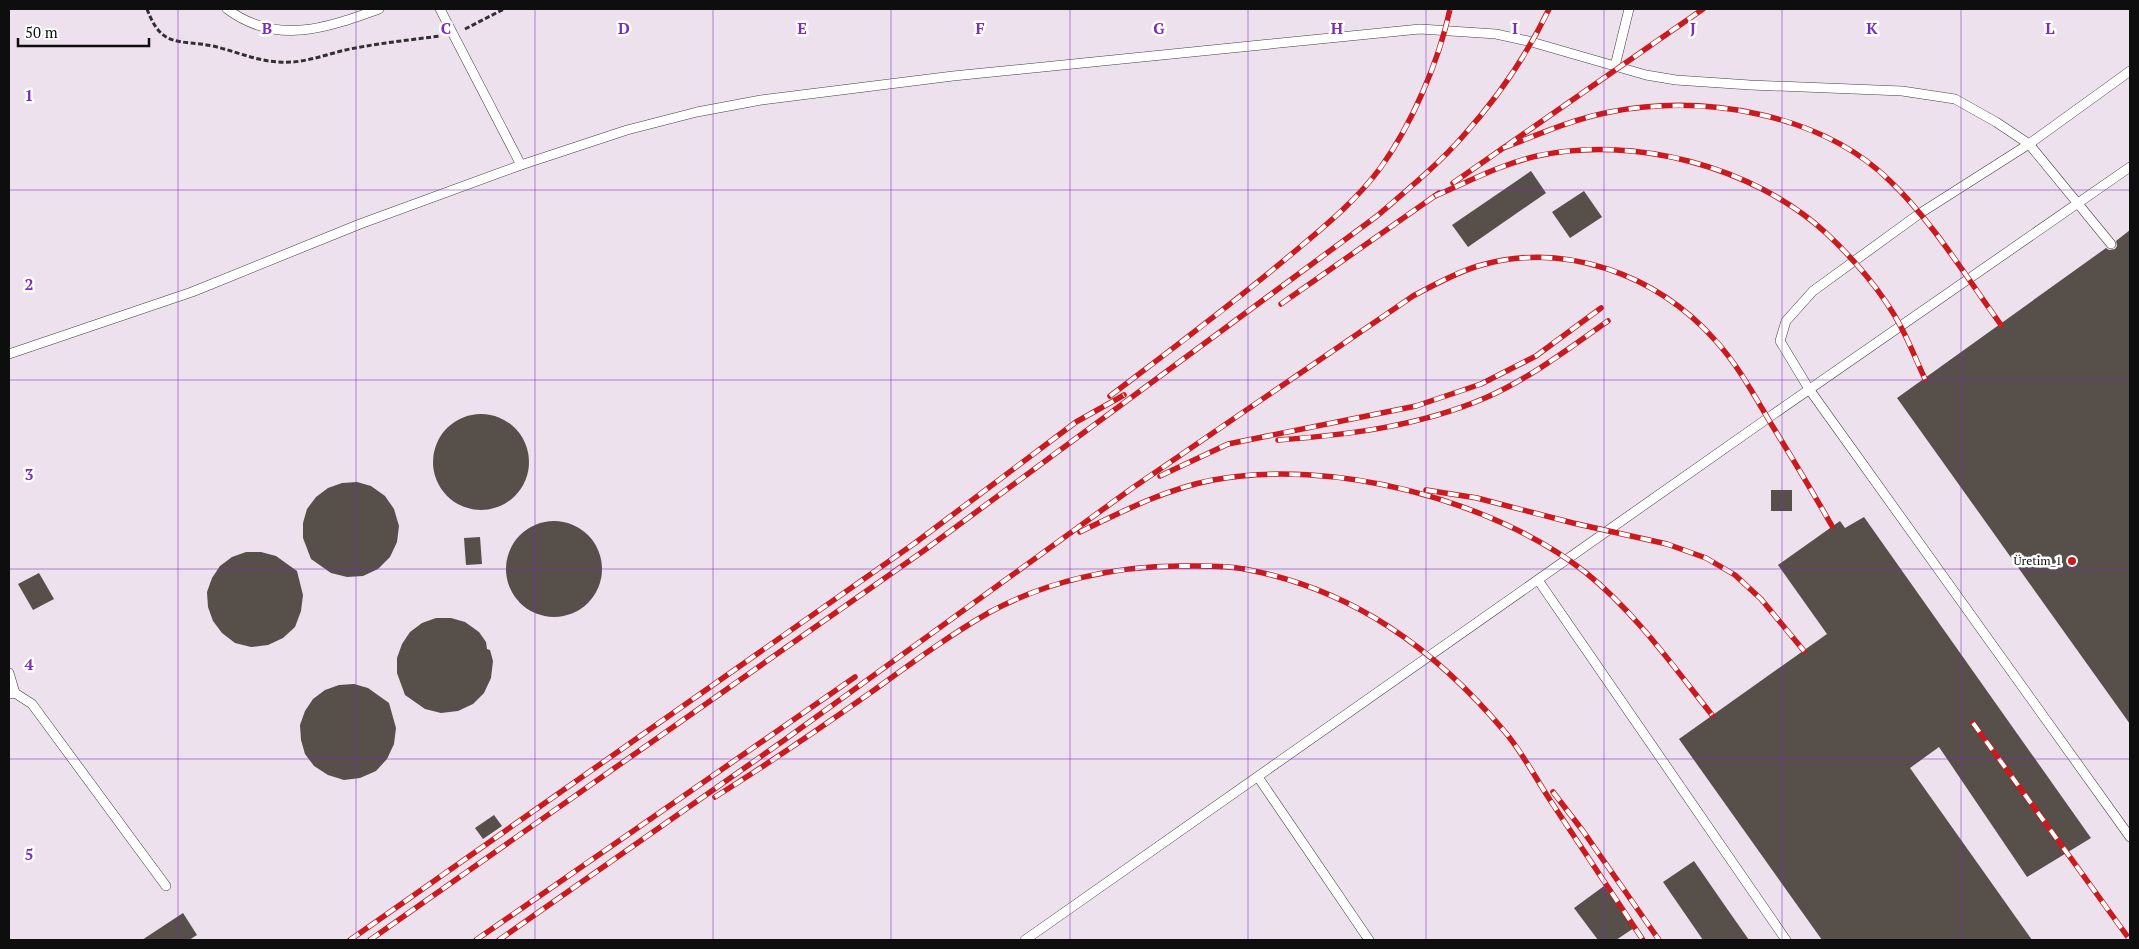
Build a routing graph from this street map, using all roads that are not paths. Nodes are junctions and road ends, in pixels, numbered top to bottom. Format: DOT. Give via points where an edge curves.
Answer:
graph roads {
  1 [pos="227,9"];
  2 [pos="379,9"];
  3 [pos="440,9"];
  4 [pos="1629,9"];
  5 [pos="1615,66"];
  6 [pos="2130,70"];
  7 [pos="2029,144"];
  8 [pos="521,165"];
  9 [pos="2130,167"];
  10 [pos="2077,203"];
  11 [pos="2111,244"];
  12 [pos="9,354"];
  13 [pos="1810,389"];
  14 [pos="1538,580"];
  15 [pos="9,673"];
  16 [pos="12,693"];
  17 [pos="1258,777"];
  18 [pos="2130,837"];
  19 [pos="166,886"];
  20 [pos="1025,940"];
  21 [pos="1369,940"];
  22 [pos="1786,940"];
  1 -- 2 [label="lane" via="241,19 266,29 302,30 336,24"];
  3 -- 8 [label="lane"];
  4 -- 5 [label="lane"];
  5 -- 7 [label="lane" via="1676,80 1902,91 1955,98"];
  5 -- 8 [label="lane" via="1496,34 1420,29 953,76 761,100 627,130"];
  6 -- 7 [label="lane"];
  7 -- 10 [label="lane"];
  7 -- 13 [label="lane" via="1919,214 1813,291 1786,321 1780,341"];
  8 -- 12 [label="lane" via="360,224 192,292"];
  9 -- 10 [label="lane"];
  10 -- 11 [label="lane"];
  10 -- 13 [label="lane"];
  13 -- 14 [label="lane"];
  13 -- 18 [label="lane"];
  14 -- 17 [label="lane"];
  14 -- 22 [label="lane"];
  15 -- 16 [label="lane"];
  16 -- 19 [label="lane" via="32,704"];
  17 -- 20 [label="lane"];
  17 -- 21 [label="lane"];
}
